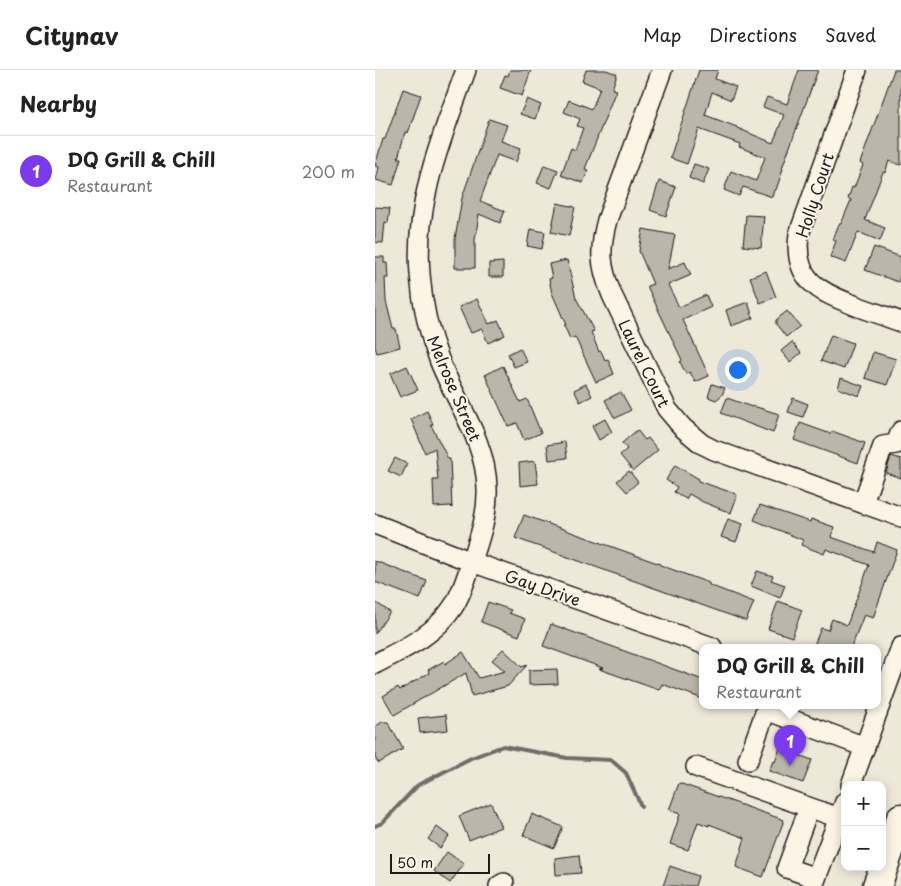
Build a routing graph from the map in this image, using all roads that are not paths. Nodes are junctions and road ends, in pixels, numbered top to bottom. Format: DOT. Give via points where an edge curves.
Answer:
graph roads {
  1 [pos="466,70"];
  2 [pos="662,70"];
  3 [pos="857,70"];
  4 [pos="901,322"];
  5 [pos="899,440"];
  6 [pos="863,503"];
  7 [pos="901,517"];
  8 [pos="375,524"];
  9 [pos="472,562"];
  10 [pos="704,644"];
  11 [pos="901,647"];
  12 [pos="375,664"];
  13 [pos="881,693"];
  14 [pos="766,709"];
  15 [pos="772,709"];
  16 [pos="874,709"];
  17 [pos="865,747"];
  18 [pos="748,760"];
  19 [pos="696,767"];
  20 [pos="852,781"];
  21 [pos="809,808"];
  22 [pos="841,810"];
  23 [pos="841,813"];
  24 [pos="901,818"];
  25 [pos="815,882"];
  26 [pos="877,886"];
  1 -- 9 [label="street, Melrose Street" via="427,183 419,243 420,274 431,334 480,448 486,475 485,517"];
  2 -- 6 [label="street, Laurel Court" via="603,234 601,257 612,295 660,399 692,437 714,450"];
  3 -- 4 [label="street, Holly Court" via="799,234 798,256 807,277 823,292"];
  5 -- 6 [label="street" via="883,446"];
  6 -- 7 [label="street, Laurel Court"];
  8 -- 9 [label="street, Gay Drive"];
  9 -- 10 [label="street, Gay Drive"];
  9 -- 12 [label="street, Melrose Street" via="457,599 441,622 421,638"];
  11 -- 13 [label="street"];
  14 -- 18 [label="street"];
  15 -- 17 [label="street"];
  16 -- 17 [label="street"];
  17 -- 20 [label="street"];
  19 -- 21 [label="street"];
  21 -- 22 [label="street"];
  21 -- 25 [label="street" via="787,868"];
  23 -- 25 [label="street"];
  24 -- 26 [label="highway"];
}
